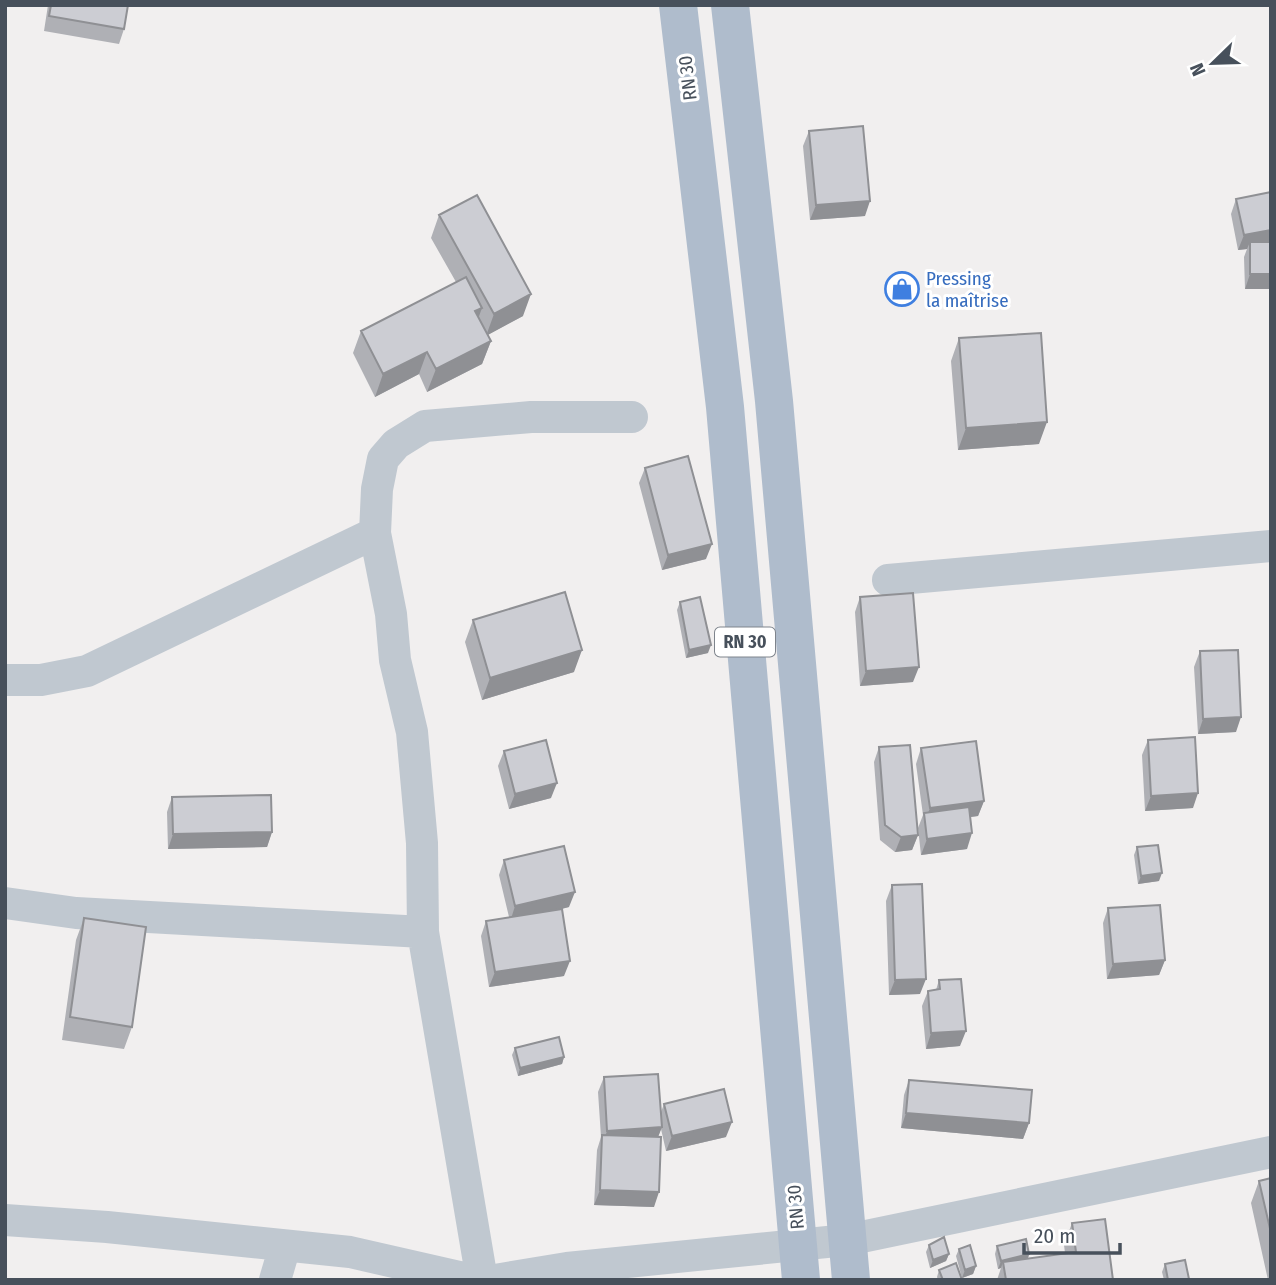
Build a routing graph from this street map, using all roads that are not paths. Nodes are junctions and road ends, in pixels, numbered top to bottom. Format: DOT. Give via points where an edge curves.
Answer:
graph roads {
  1 [pos="678,5"];
  2 [pos="730,5"];
  3 [pos="632,417"];
  4 [pos="375,533"];
  5 [pos="1271,546"];
  6 [pos="888,580"];
  7 [pos="7,684"];
  8 [pos="5,903"];
  9 [pos="423,932"];
  10 [pos="1271,1152"];
  11 [pos="5,1220"];
  12 [pos="847,1240"];
  13 [pos="285,1245"];
  14 [pos="799,1262"];
  15 [pos="275,1280"];
  16 [pos="473,1280"];
  17 [pos="482,1280"];
  18 [pos="495,1280"];
  19 [pos="850,1280"];
  1 -- 14 [label="main road, RN 30 / RN 30" via="725,407"];
  2 -- 12 [label="main road, RN 30" via="774,401"];
  3 -- 4 [label="street" via="425,426 396,444 383,459"];
  4 -- 7 [label="street" via="87,671"];
  4 -- 9 [label="street" via="395,660 412,732 422,843"];
  5 -- 6 [label="street"];
  8 -- 9 [label="street" via="76,913"];
  9 -- 17 [label="street"];
  10 -- 12 [label="street"];
  11 -- 13 [label="street"];
  12 -- 14 [label="street"];
  12 -- 19 [label="main road, RN 30"];
  13 -- 15 [label="street"];
  13 -- 16 [label="street" via="350,1252"];
  14 -- 18 [label="street" via="567,1268"];
}
